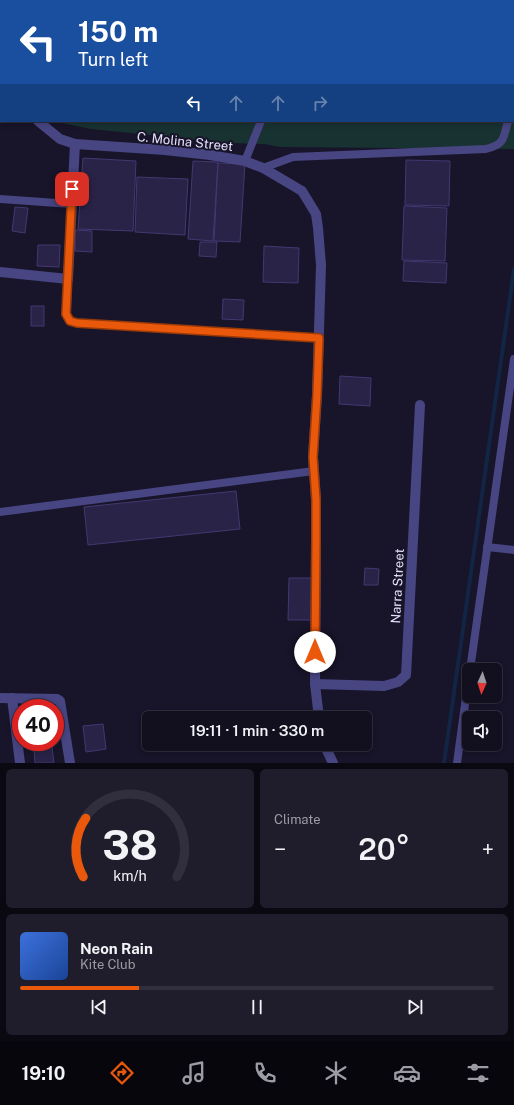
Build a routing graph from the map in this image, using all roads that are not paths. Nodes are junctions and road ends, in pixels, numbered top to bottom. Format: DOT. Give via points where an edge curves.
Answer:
graph roads {
  1 [pos="39,122"];
  2 [pos="261,122"];
  3 [pos="508,122"];
  4 [pos="75,144"];
  5 [pos="245,161"];
  6 [pos="263,168"];
  7 [pos="0,199"];
  8 [pos="71,204"];
  9 [pos="0,272"];
  10 [pos="68,279"];
  11 [pos="319,338"];
  12 [pos="514,359"];
  13 [pos="420,405"];
  14 [pos="314,471"];
  15 [pos="0,512"];
  16 [pos="487,547"];
  17 [pos="514,550"];
  18 [pos="471,663"];
  19 [pos="315,684"];
  20 [pos="0,698"];
  21 [pos="12,698"];
  22 [pos="465,703"];
  23 [pos="318,711"];
  24 [pos="327,751"];
  25 [pos="20,763"];
  26 [pos="70,763"];
  27 [pos="333,763"];
  28 [pos="457,763"];
  1 -- 4 [label="street, C. Molina Street" via="60,139"];
  2 -- 5 [label="lane"];
  3 -- 6 [label="lane" via="502,141 486,149 293,157"];
  4 -- 5 [label="street, C. Molina Street" via="210,155"];
  4 -- 8 [label="street"];
  5 -- 6 [label="street, C. Molina Street"];
  6 -- 11 [label="street, C. Molina Street" via="302,191 316,214 321,265"];
  7 -- 8 [label="lane"];
  8 -- 10 [label="street"];
  9 -- 10 [label="street"];
  10 -- 11 [label="lane" via="66,314 70,321 77,323"];
  11 -- 14 [label="street, C. Molina Street"];
  12 -- 16 [label="lane"];
  13 -- 19 [label="street, Narra Street" via="406,675 398,682 384,686"];
  14 -- 15 [label="lane"];
  14 -- 19 [label="street, C. Molina Street"];
  16 -- 17 [label="lane"];
  16 -- 18 [label="lane"];
  19 -- 23 [label="street, C. Molina Street"];
  20 -- 21 [label="street"];
  21 -- 25 [label="street"];
  21 -- 26 [label="street" via="57,699 60,702"];
  22 -- 28 [label="lane"];
  24 -- 27 [label="street"];
}
